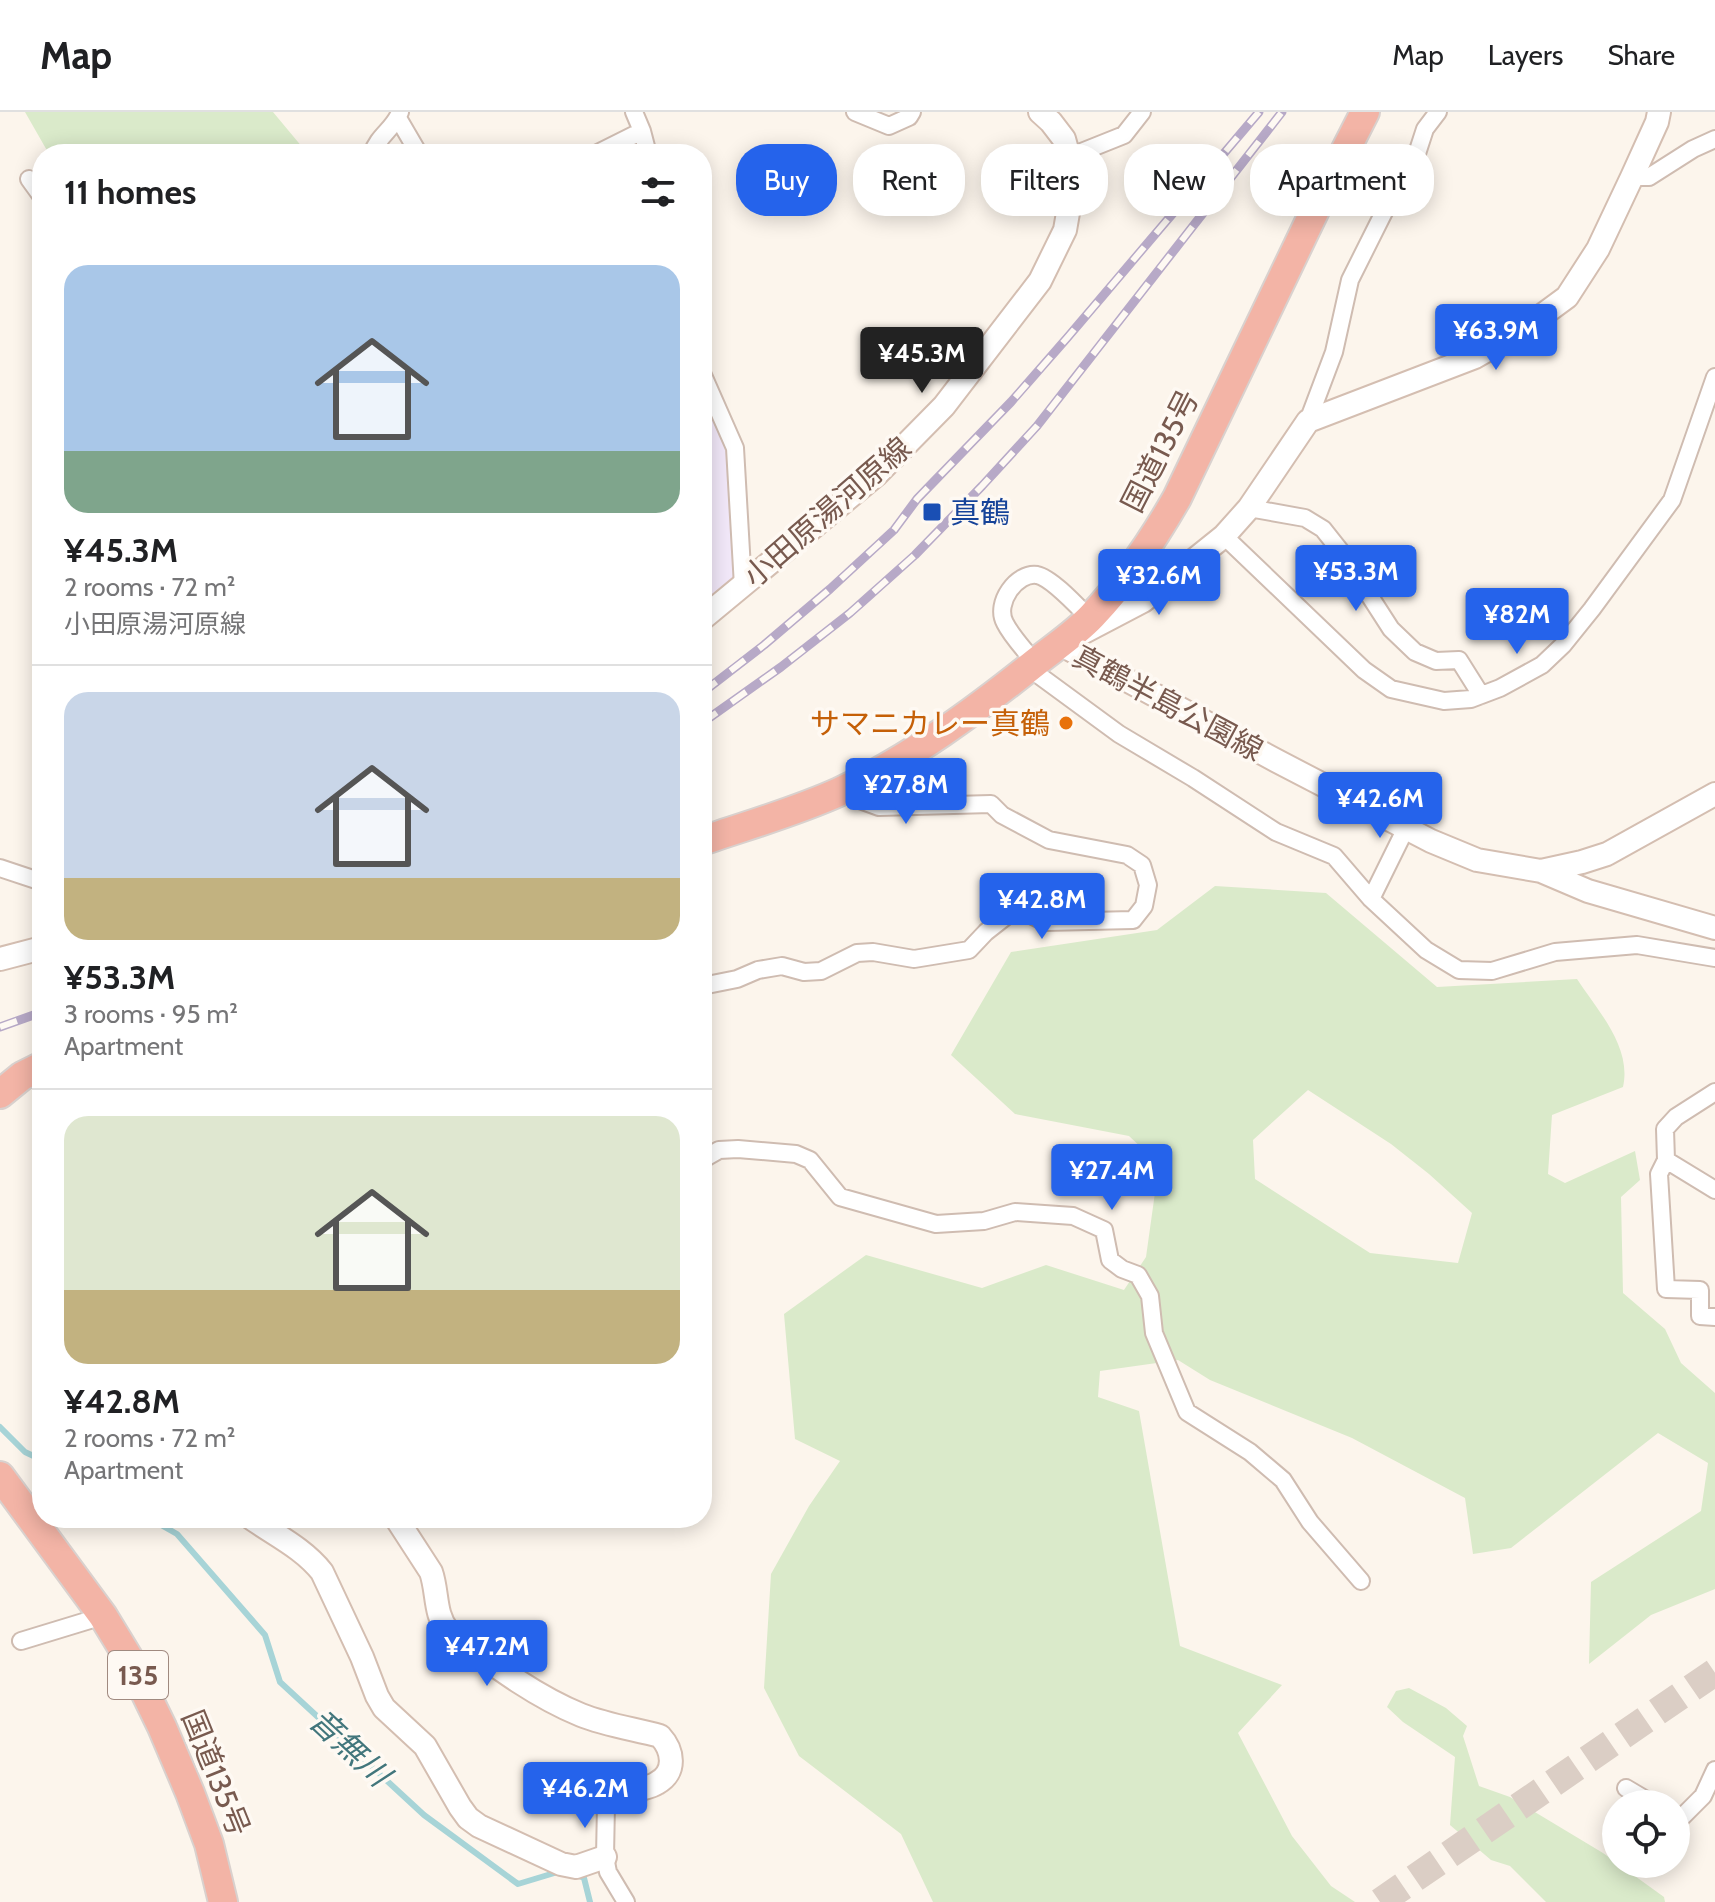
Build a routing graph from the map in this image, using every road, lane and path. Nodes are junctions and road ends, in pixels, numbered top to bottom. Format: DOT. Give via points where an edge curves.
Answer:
graph roads {
  1 [pos="634,112"];
  2 [pos="855,112"];
  3 [pos="912,112"];
  4 [pos="1040,112"];
  5 [pos="1142,112"];
  6 [pos="1365,112"];
  7 [pos="1438,112"];
  8 [pos="399,115"];
  9 [pos="1653,115"];
  10 [pos="642,131"];
  11 [pos="1715,139"];
  12 [pos="375,144"];
  13 [pos="414,144"];
  14 [pos="616,144"];
  15 [pos="645,144"];
  16 [pos="1065,144"];
  17 [pos="1102,144"];
  18 [pos="1632,177"];
  19 [pos="29,179"];
  20 [pos="32,183"];
  21 [pos="1067,216"];
  22 [pos="1715,377"];
  23 [pos="712,396"];
  24 [pos="1308,421"];
  25 [pos="1249,508"];
  26 [pos="1224,536"];
  27 [pos="743,586"];
  28 [pos="712,611"];
  29 [pos="1090,619"];
  30 [pos="1060,644"];
  31 [pos="1032,666"];
  32 [pos="1481,695"];
  33 [pos="853,785"];
  34 [pos="1715,794"];
  35 [pos="1406,828"];
  36 [pos="712,838"];
  37 [pos="0,868"];
  38 [pos="1541,871"];
  39 [pos="32,879"];
  40 [pos="1371,899"];
  41 [pos="1715,928"];
  42 [pos="32,951"];
  43 [pos="1715,958"];
  44 [pos="0,959"];
  45 [pos="712,984"];
  46 [pos="32,1071"];
  47 [pos="1715,1092"];
  48 [pos="0,1094"];
  49 [pos="712,1154"];
  50 [pos="1666,1160"];
  51 [pos="1715,1190"];
  52 [pos="1715,1317"];
  53 [pos="0,1476"];
  54 [pos="32,1519"];
  55 [pos="38,1528"];
  56 [pos="266,1528"];
  57 [pos="402,1528"];
  58 [pos="1361,1581"];
  59 [pos="103,1616"];
  60 [pos="21,1641"];
  61 [pos="1715,1770"];
  62 [pos="1626,1788"];
  63 [pos="637,1790"];
  64 [pos="1629,1790"];
  65 [pos="1709,1800"];
  66 [pos="1690,1813"];
  67 [pos="605,1857"];
  68 [pos="223,1902"];
  69 [pos="626,1902"];
  1 -- 10 [label="street"];
  2 -- 3 [label="street" via="889,126"];
  4 -- 16 [label="street, 小田原湯河原線"];
  5 -- 17 [label="street" via="1124,135"];
  6 -- 29 [label="highway, 国道135号" via="1177,498 1150,543"];
  7 -- 24 [label="street" via="1350,280 1334,352"];
  8 -- 12 [label="street"];
  8 -- 13 [label="street"];
  9 -- 18 [label="street"];
  10 -- 14 [label="street"];
  10 -- 15 [label="street"];
  11 -- 18 [label="street" via="1649,177"];
  18 -- 24 [label="street" via="1598,249 1567,297 1475,357"];
  19 -- 20 [label="street"];
  21 -- 27 [label="street, 小田原湯河原線" via="1040,281 944,406 876,475"];
  22 -- 32 [label="street" via="1672,500 1610,585 1542,665"];
  23 -- 27 [label="street" via="735,448"];
  24 -- 25 [label="street"];
  25 -- 26 [label="street"];
  25 -- 32 [label="street" via="1305,518 1323,529 1391,629 1415,652 1436,661 1459,660"];
  26 -- 30 [label="street" via="1143,601"];
  26 -- 32 [label="street" via="1364,670 1391,689 1444,701"];
  27 -- 28 [label="street, 小田原湯河原線"];
  29 -- 30 [label="highway, 国道135号"];
  29 -- 31 [label="street" via="1045,579 1021,578 1000,608"];
  30 -- 31 [label="highway, 国道135号"];
  30 -- 35 [label="street, 真鶴半島公園線"];
  31 -- 33 [label="highway, 国道135号" via="972,712"];
  31 -- 40 [label="street" via="1119,734 1276,832 1334,856"];
  33 -- 36 [label="highway, 国道135号"];
  33 -- 45 [label="street" via="860,800 879,807 991,804 1049,840 1127,855 1142,865 1148,885 1144,906 1133,920 1045,922 1009,914 969,950 914,959 857,953 821,971 782,966"];
  34 -- 38 [label="street, 真鶴半島公園線" via="1607,854"];
  35 -- 38 [label="street, 真鶴半島公園線" via="1465,856"];
  35 -- 40 [label="street"];
  37 -- 39 [label="street"];
  38 -- 41 [label="street, 真鶴半島公園線" via="1588,891"];
  40 -- 43 [label="street" via="1426,950 1459,970 1492,971 1555,952 1637,945"];
  42 -- 44 [label="street"];
  46 -- 48 [label="highway"];
  47 -- 50 [label="street" via="1665,1129"];
  49 -- 58 [label="street" via="738,1149 796,1154 810,1160 840,1197 936,1224 984,1221 1015,1212 1073,1216 1104,1230 1110,1260 1138,1275 1150,1296 1154,1333 1187,1412 1283,1480 1310,1522"];
  50 -- 51 [label="street"];
  50 -- 52 [label="street" via="1659,1174 1666,1289 1700,1290 1700,1316"];
  53 -- 54 [label="highway, 国道135号 / 135"];
  55 -- 59 [label="highway, 国道135号 / 135"];
  56 -- 67 [label="street" via="322,1572 384,1708 425,1746 468,1818 561,1864 576,1867"];
  57 -- 63 [label="street" via="431,1572 441,1623 448,1631 507,1674 581,1715 660,1736 672,1756 671,1768 657,1784"];
  59 -- 60 [label="street"];
  59 -- 68 [label="highway, 国道135号 / 135" via="162,1727 209,1844"];
  61 -- 65 [label="street"];
  62 -- 64 [label="street"];
  63 -- 67 [label="street" via="618,1794 606,1804"];
  65 -- 66 [label="street"];
  67 -- 69 [label="street"];
}
